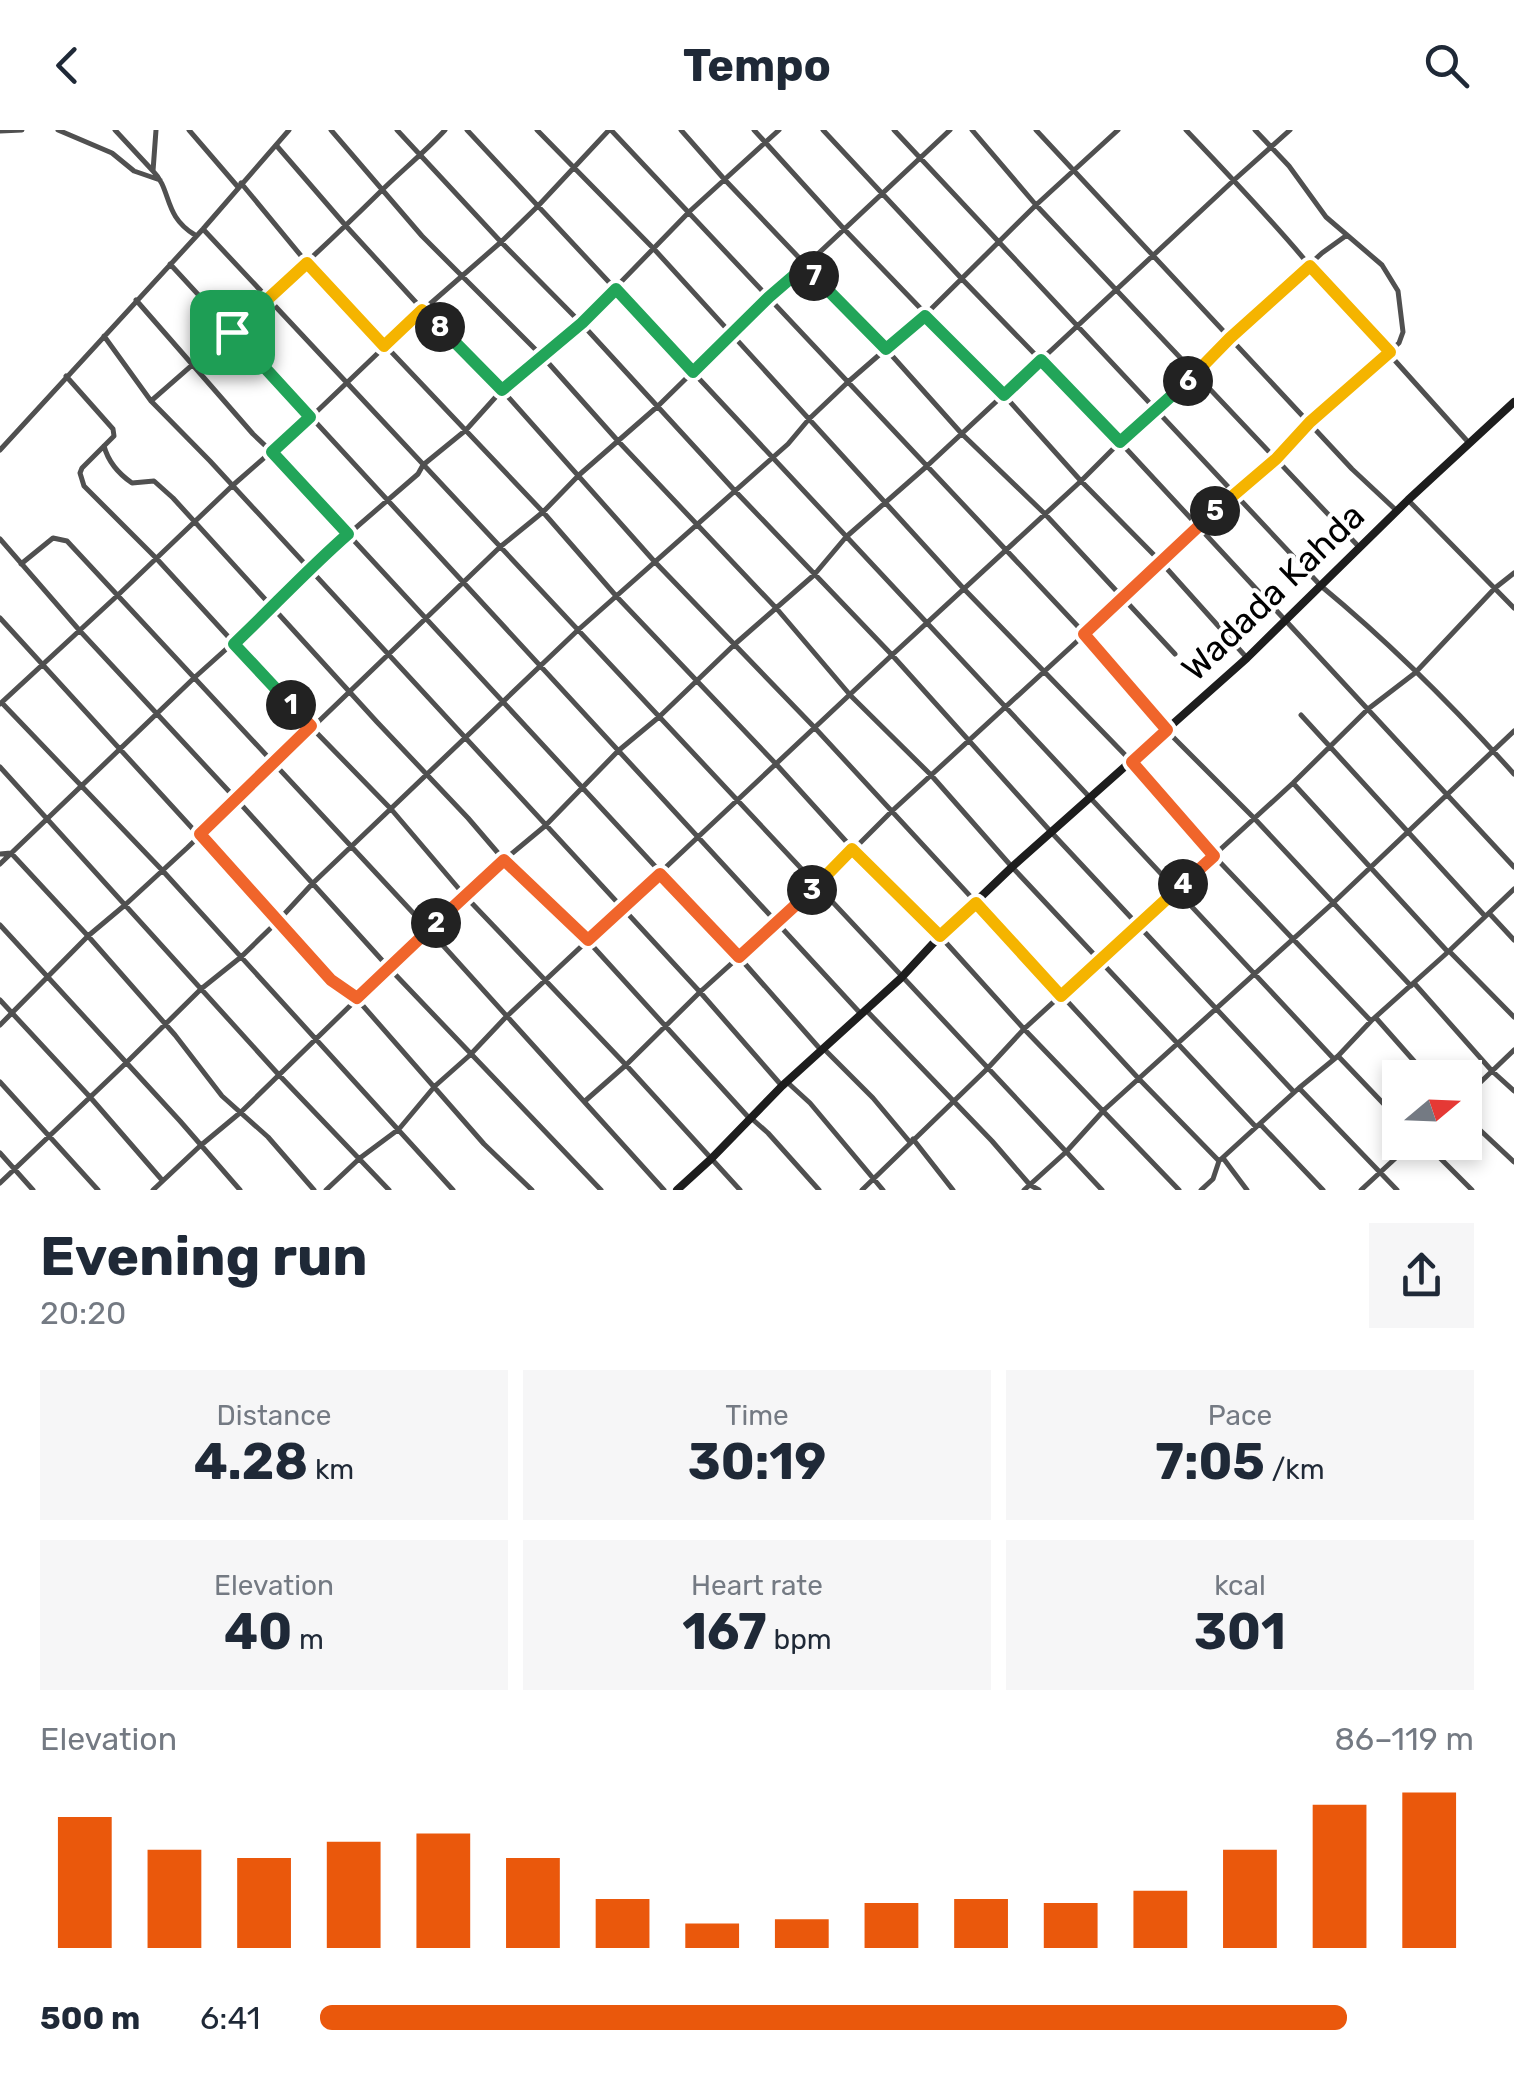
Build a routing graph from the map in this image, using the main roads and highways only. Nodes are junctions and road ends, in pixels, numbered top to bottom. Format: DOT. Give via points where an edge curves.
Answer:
graph roads {
  1 [pos="1514,402"];
  2 [pos="677,1190"];
  1 -- 2 [label="main road, Wadada Kahda" via="1247,658 1012,867"];
}
